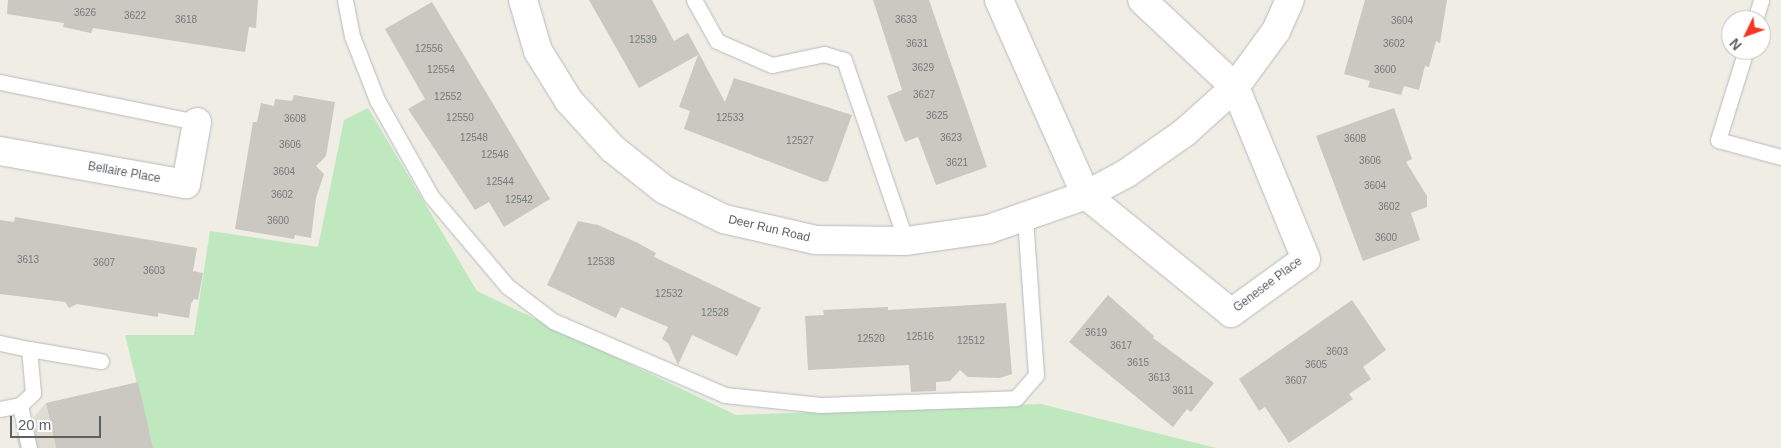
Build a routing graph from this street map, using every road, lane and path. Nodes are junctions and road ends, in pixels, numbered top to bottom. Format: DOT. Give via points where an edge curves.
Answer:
graph roads {
  1 [pos="345,0"];
  2 [pos="523,0"];
  3 [pos="694,0"];
  4 [pos="1000,0"];
  5 [pos="1142,0"];
  6 [pos="1290,0"];
  7 [pos="1743,60"];
  8 [pos="0,82"];
  9 [pos="1236,87"];
  10 [pos="197,122"];
  11 [pos="0,151"];
  12 [pos="1781,157"];
  13 [pos="1086,195"];
  14 [pos="1025,216"];
  15 [pos="906,241"];
  16 [pos="0,343"];
  17 [pos="29,349"];
  18 [pos="101,361"];
  19 [pos="20,405"];
  20 [pos="0,409"];
  21 [pos="29,448"];
  1 -- 14 [label="lane" via="352,36 377,100 431,196 507,286 553,321 725,394 820,405 1016,398 1036,376"];
  2 -- 15 [label="street, Deer Run Road" via="538,51 569,101 613,149 665,190 724,219 816,240"];
  3 -- 15 [label="lane" via="717,41 772,65 824,54 844,60"];
  4 -- 13 [label="street, Genesee Place"];
  5 -- 9 [label="street, Genesee Place"];
  6 -- 9 [label="street, Deer Run Road" via="1276,31"];
  7 -- 12 [label="lane" via="1718,140"];
  8 -- 10 [label="lane"];
  9 -- 13 [label="street, Deer Run Road" via="1184,133 1127,173"];
  9 -- 13 [label="street, Genesee Place" via="1306,259 1231,314"];
  10 -- 11 [label="street, Bellaire Place" via="186,184"];
  13 -- 14 [label="street, Deer Run Road"];
  14 -- 15 [label="street, Deer Run Road" via="989,229"];
  16 -- 17 [label="lane"];
  17 -- 18 [label="lane"];
  17 -- 19 [label="lane" via="32,393"];
  19 -- 20 [label="lane"];
  19 -- 21 [label="lane"];
}
